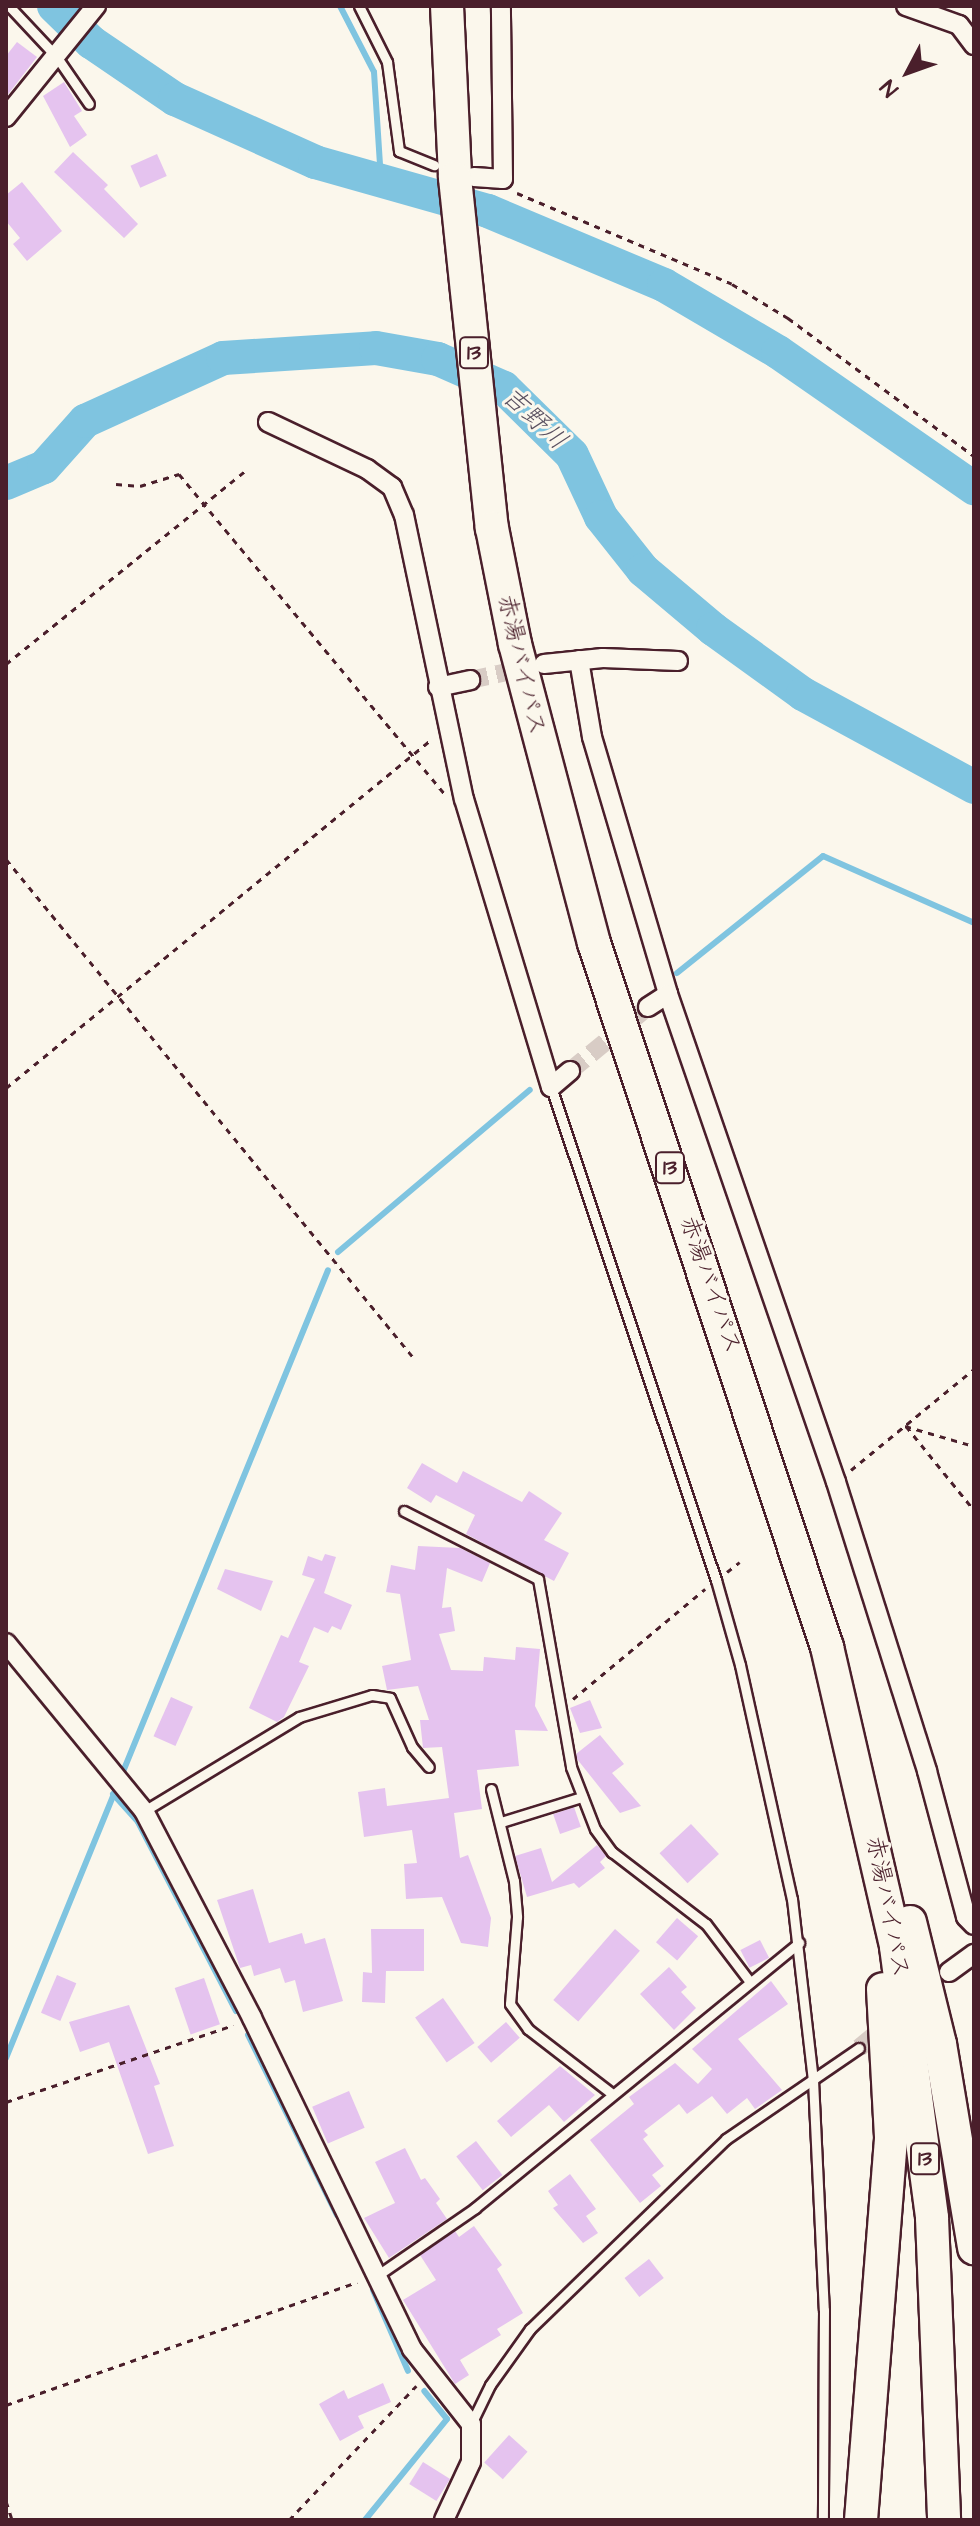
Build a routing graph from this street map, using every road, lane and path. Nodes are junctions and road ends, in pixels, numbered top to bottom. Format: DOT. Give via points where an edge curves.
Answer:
graph roads {
  1 [pos="9,6"];
  2 [pos="359,6"];
  3 [pos="447,6"];
  4 [pos="501,6"];
  5 [pos="906,6"];
  6 [pos="92,10"];
  7 [pos="974,45"];
  8 [pos="56,56"];
  9 [pos="89,104"];
  10 [pos="6,117"];
  11 [pos="454,173"];
  12 [pos="503,179"];
  13 [pos="268,422"];
  14 [pos="974,456"];
  15 [pos="248,469"];
  16 [pos="116,484"];
  17 [pos="202,504"];
  18 [pos="579,660"];
  19 [pos="678,661"];
  20 [pos="6,664"];
  21 [pos="544,664"];
  22 [pos="470,680"];
  23 [pos="438,687"];
  24 [pos="447,726"];
  25 [pos="411,758"];
  26 [pos="464,799"];
  27 [pos="6,859"];
  28 [pos="668,994"];
  29 [pos="118,997"];
  30 [pos="648,1007"];
  31 [pos="570,1071"];
  32 [pos="551,1087"];
  33 [pos="6,1088"];
  34 [pos="412,1356"];
  35 [pos="974,1369"];
  36 [pos="905,1426"];
  37 [pos="974,1446"];
  38 [pos="836,1482"];
  39 [pos="974,1510"];
  40 [pos="404,1511"];
  41 [pos="716,1580"];
  42 [pos="6,1643"];
  43 [pos="562,1708"];
  44 [pos="429,1767"];
  45 [pos="491,1789"];
  46 [pos="582,1797"];
  47 [pos="866,1803"];
  48 [pos="144,1811"];
  49 [pos="501,1822"];
  50 [pos="974,1925"];
  51 [pos="799,1943"];
  52 [pos="973,1960"];
  53 [pos="949,1972"];
  54 [pos="750,1982"];
  55 [pos="252,2018"];
  56 [pos="859,2048"];
  57 [pos="813,2080"];
  58 [pos="611,2093"];
  59 [pos="6,2102"];
  60 [pos="974,2248"];
  61 [pos="378,2275"];
  62 [pos="427,2374"];
  63 [pos="6,2405"];
  64 [pos="471,2424"];
  65 [pos="6,2501"];
  66 [pos="12,2520"];
  67 [pos="289,2520"];
  68 [pos="444,2520"];
  69 [pos="823,2520"];
  70 [pos="861,2520"];
  71 [pos="944,2520"];
  1 -- 8 [label="lane"];
  2 -- 11 [label="lane" via="387,62 399,151"];
  3 -- 11 [label="highway, 赤湯バイパス / 13"];
  4 -- 12 [label="street"];
  5 -- 7 [label="street" via="959,25"];
  6 -- 8 [label="street"];
  8 -- 9 [label="lane"];
  8 -- 10 [label="street"];
  11 -- 12 [label="street"];
  11 -- 47 [label="highway, 赤湯バイパス / 13" via="492,528 549,784 594,943 753,1410 827,1647"];
  12 -- 14 [label="path" via="522,199 661,250 732,284 788,318"];
  13 -- 23 [label="street" via="367,469 392,487 404,515"];
  15 -- 17 [label="path"];
  16 -- 17 [label="path" via="140,486 179,474"];
  17 -- 20 [label="path"];
  17 -- 25 [label="path"];
  18 -- 19 [label="street"];
  18 -- 21 [label="street"];
  18 -- 28 [label="street" via="592,737"];
  22 -- 23 [label="street"];
  23 -- 24 [label="street"];
  24 -- 25 [label="path"];
  24 -- 26 [label="street"];
  25 -- 26 [label="path" via="439,792"];
  25 -- 29 [label="path"];
  26 -- 32 [label="street"];
  27 -- 29 [label="path"];
  28 -- 30 [label="street"];
  28 -- 38 [label="street"];
  29 -- 33 [label="path"];
  29 -- 34 [label="path"];
  31 -- 32 [label="street"];
  32 -- 41 [label="lane"];
  35 -- 36 [label="path"];
  36 -- 37 [label="path"];
  36 -- 38 [label="path"];
  36 -- 39 [label="path"];
  38 -- 50 [label="street" via="927,1771 966,1917"];
  40 -- 43 [label="lane" via="538,1579"];
  41 -- 43 [label="path"];
  41 -- 51 [label="lane" via="759,1744"];
  42 -- 48 [label="street"];
  43 -- 46 [label="lane"];
  44 -- 48 [label="lane" via="412,1747 390,1698 372,1695 299,1717"];
  45 -- 49 [label="lane"];
  46 -- 49 [label="lane"];
  46 -- 54 [label="lane" via="612,1852 706,1924"];
  47 -- 60 [label="highway, 13" via="915,1934 940,2044"];
  47 -- 70 [label="highway, 13" via="891,2137"];
  47 -- 71 [label="highway, 赤湯バイパス / 13" via="896,1947 926,2160"];
  48 -- 55 [label="street"];
  49 -- 58 [label="lane" via="517,1917 510,2004 528,2029"];
  51 -- 54 [label="lane"];
  51 -- 57 [label="lane"];
  52 -- 53 [label="street"];
  54 -- 58 [label="lane"];
  55 -- 59 [label="path"];
  55 -- 61 [label="street"];
  56 -- 57 [label="lane"];
  57 -- 64 [label="lane" via="726,2139 530,2329 490,2385"];
  57 -- 69 [label="lane" via="824,2310"];
  58 -- 61 [label="lane" via="475,2208"];
  61 -- 62 [label="street"];
  61 -- 63 [label="path"];
  62 -- 64 [label="street"];
  62 -- 67 [label="path"];
  64 -- 68 [label="street" via="471,2462"];
  65 -- 66 [label="path"];
}
